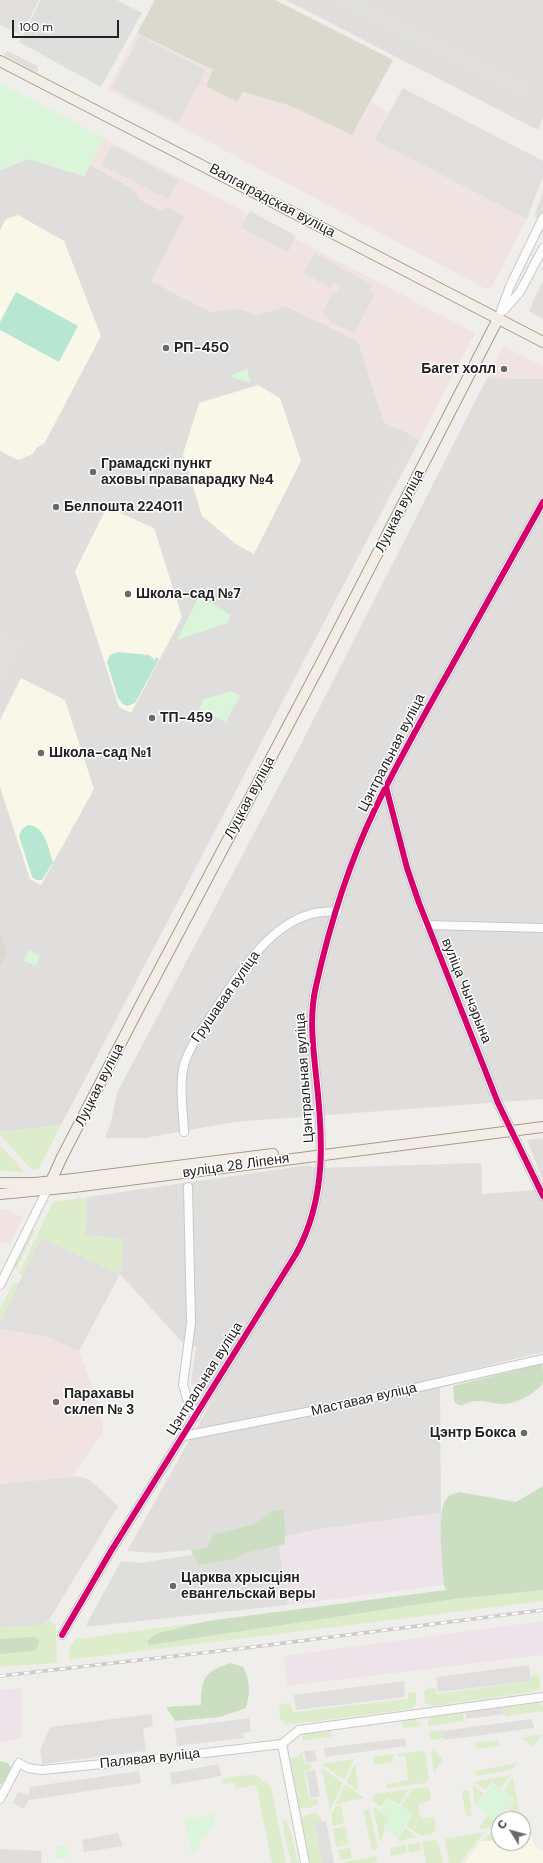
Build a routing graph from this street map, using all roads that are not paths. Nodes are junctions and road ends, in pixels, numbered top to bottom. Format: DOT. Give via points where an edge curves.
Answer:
graph roads {
  1 [pos="0,61"];
  2 [pos="543,218"];
  3 [pos="543,248"];
  4 [pos="500,315"];
  5 [pos="543,342"];
  6 [pos="543,502"];
  7 [pos="386,787"];
  8 [pos="337,912"];
  9 [pos="427,925"];
  10 [pos="543,928"];
  11 [pos="543,1120"];
  12 [pos="543,1126"];
  13 [pos="510,1128"];
  14 [pos="184,1132"];
  15 [pos="322,1151"];
  16 [pos="0,1183"];
  17 [pos="49,1186"];
  18 [pos="188,1186"];
  19 [pos="0,1194"];
  20 [pos="543,1196"];
  21 [pos="0,1285"];
  22 [pos="543,1359"];
  23 [pos="196,1416"];
  24 [pos="184,1436"];
  25 [pos="62,1635"];
  26 [pos="543,1697"];
  27 [pos="282,1744"];
  28 [pos="0,1799"];
  29 [pos="305,1863"];
  1 -- 4 [label="main road, Валгаградская вуліца"];
  2 -- 4 [label="street, Луцкая вуліца" via="510,286"];
  3 -- 4 [label="street, Луцкая вуліца" via="520,292"];
  4 -- 5 [label="main road, Валгаградская вуліца"];
  4 -- 17 [label="main road, Луцкая вуліца"];
  6 -- 7 [label="street, Цэнтральная вуліца"];
  7 -- 8 [label="street, Цэнтральная вуліца" via="359,846"];
  7 -- 9 [label="street, вуліца Чычэрына" via="407,868"];
  8 -- 14 [label="street, Грушавая вуліца" via="313,914 282,929 256,952 232,984 197,1038 184,1065"];
  8 -- 15 [label="street, Цэнтральная вуліца" via="312,1007 312,1042 321,1117"];
  9 -- 10 [label="street"];
  9 -- 13 [label="street, вуліца Чычэрына" via="495,1097"];
  11 -- 13 [label="main road, вуліца 28 Ліпеня"];
  12 -- 13 [label="main road, вуліца 28 Ліпеня"];
  13 -- 15 [label="main road, вуліца 28 Ліпеня"];
  13 -- 20 [label="street, вуліца Чычэрына"];
  15 -- 17 [label="main road, вуліца 28 Ліпеня"];
  15 -- 23 [label="street, Цэнтральная вуліца" via="316,1202 307,1234"];
  16 -- 17 [label="main road, вуліца 28 Ліпеня" via="35,1183"];
  17 -- 19 [label="main road, вуліца 28 Ліпеня"];
  17 -- 21 [label="street, Луцкая вуліца"];
  18 -- 23 [label="street" via="191,1323 183,1385"];
  22 -- 24 [label="street, Маставая вуліца" via="327,1408"];
  23 -- 24 [label="street, Цэнтральная вуліца"];
  24 -- 25 [label="street, Цэнтральная вуліца" via="111,1551"];
  26 -- 27 [label="street" via="299,1730"];
  27 -- 28 [label="street, Палявая вуліца" via="154,1760 42,1770 28,1768 19,1763"];
  27 -- 29 [label="street"];
}
